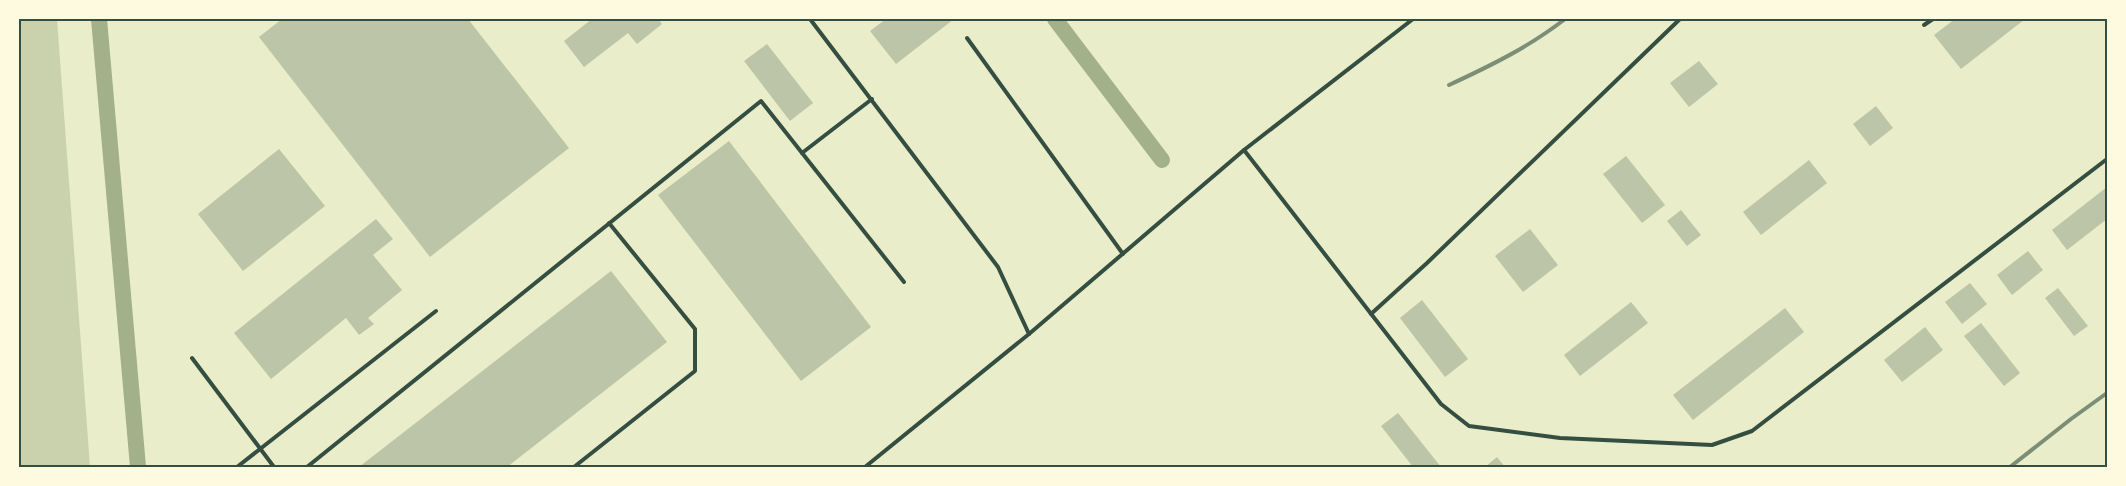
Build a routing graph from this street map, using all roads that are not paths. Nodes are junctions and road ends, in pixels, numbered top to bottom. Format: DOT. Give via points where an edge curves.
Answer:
graph roads {
  1 [pos="810,19"];
  2 [pos="1412,19"];
  3 [pos="1680,19"];
  4 [pos="1933,19"];
  5 [pos="1924,25"];
  6 [pos="967,38"];
  7 [pos="872,99"];
  8 [pos="1244,150"];
  9 [pos="802,154"];
  10 [pos="2107,159"];
  11 [pos="609,223"];
  12 [pos="1124,254"];
  13 [pos="904,282"];
  14 [pos="436,311"];
  15 [pos="1371,314"];
  16 [pos="1028,334"];
  17 [pos="192,358"];
  18 [pos="261,449"];
  19 [pos="237,467"];
  20 [pos="274,467"];
  21 [pos="308,467"];
  22 [pos="574,467"];
  23 [pos="865,467"];
  1 -- 7 [label="lane"];
  2 -- 8 [label="lane"];
  3 -- 15 [label="lane"];
  4 -- 5 [label="lane"];
  6 -- 12 [label="lane"];
  7 -- 9 [label="lane"];
  7 -- 16 [label="lane" via="998,267"];
  8 -- 12 [label="lane"];
  8 -- 15 [label="lane"];
  9 -- 11 [label="lane" via="761,100"];
  9 -- 13 [label="lane"];
  10 -- 15 [label="lane" via="1752,430 1712,445 1560,438 1469,426 1441,404"];
  11 -- 21 [label="lane"];
  11 -- 22 [label="lane" via="695,329 695,371"];
  12 -- 16 [label="lane"];
  14 -- 18 [label="lane"];
  16 -- 23 [label="lane"];
  17 -- 18 [label="lane"];
  18 -- 19 [label="lane"];
  18 -- 20 [label="lane"];
}
